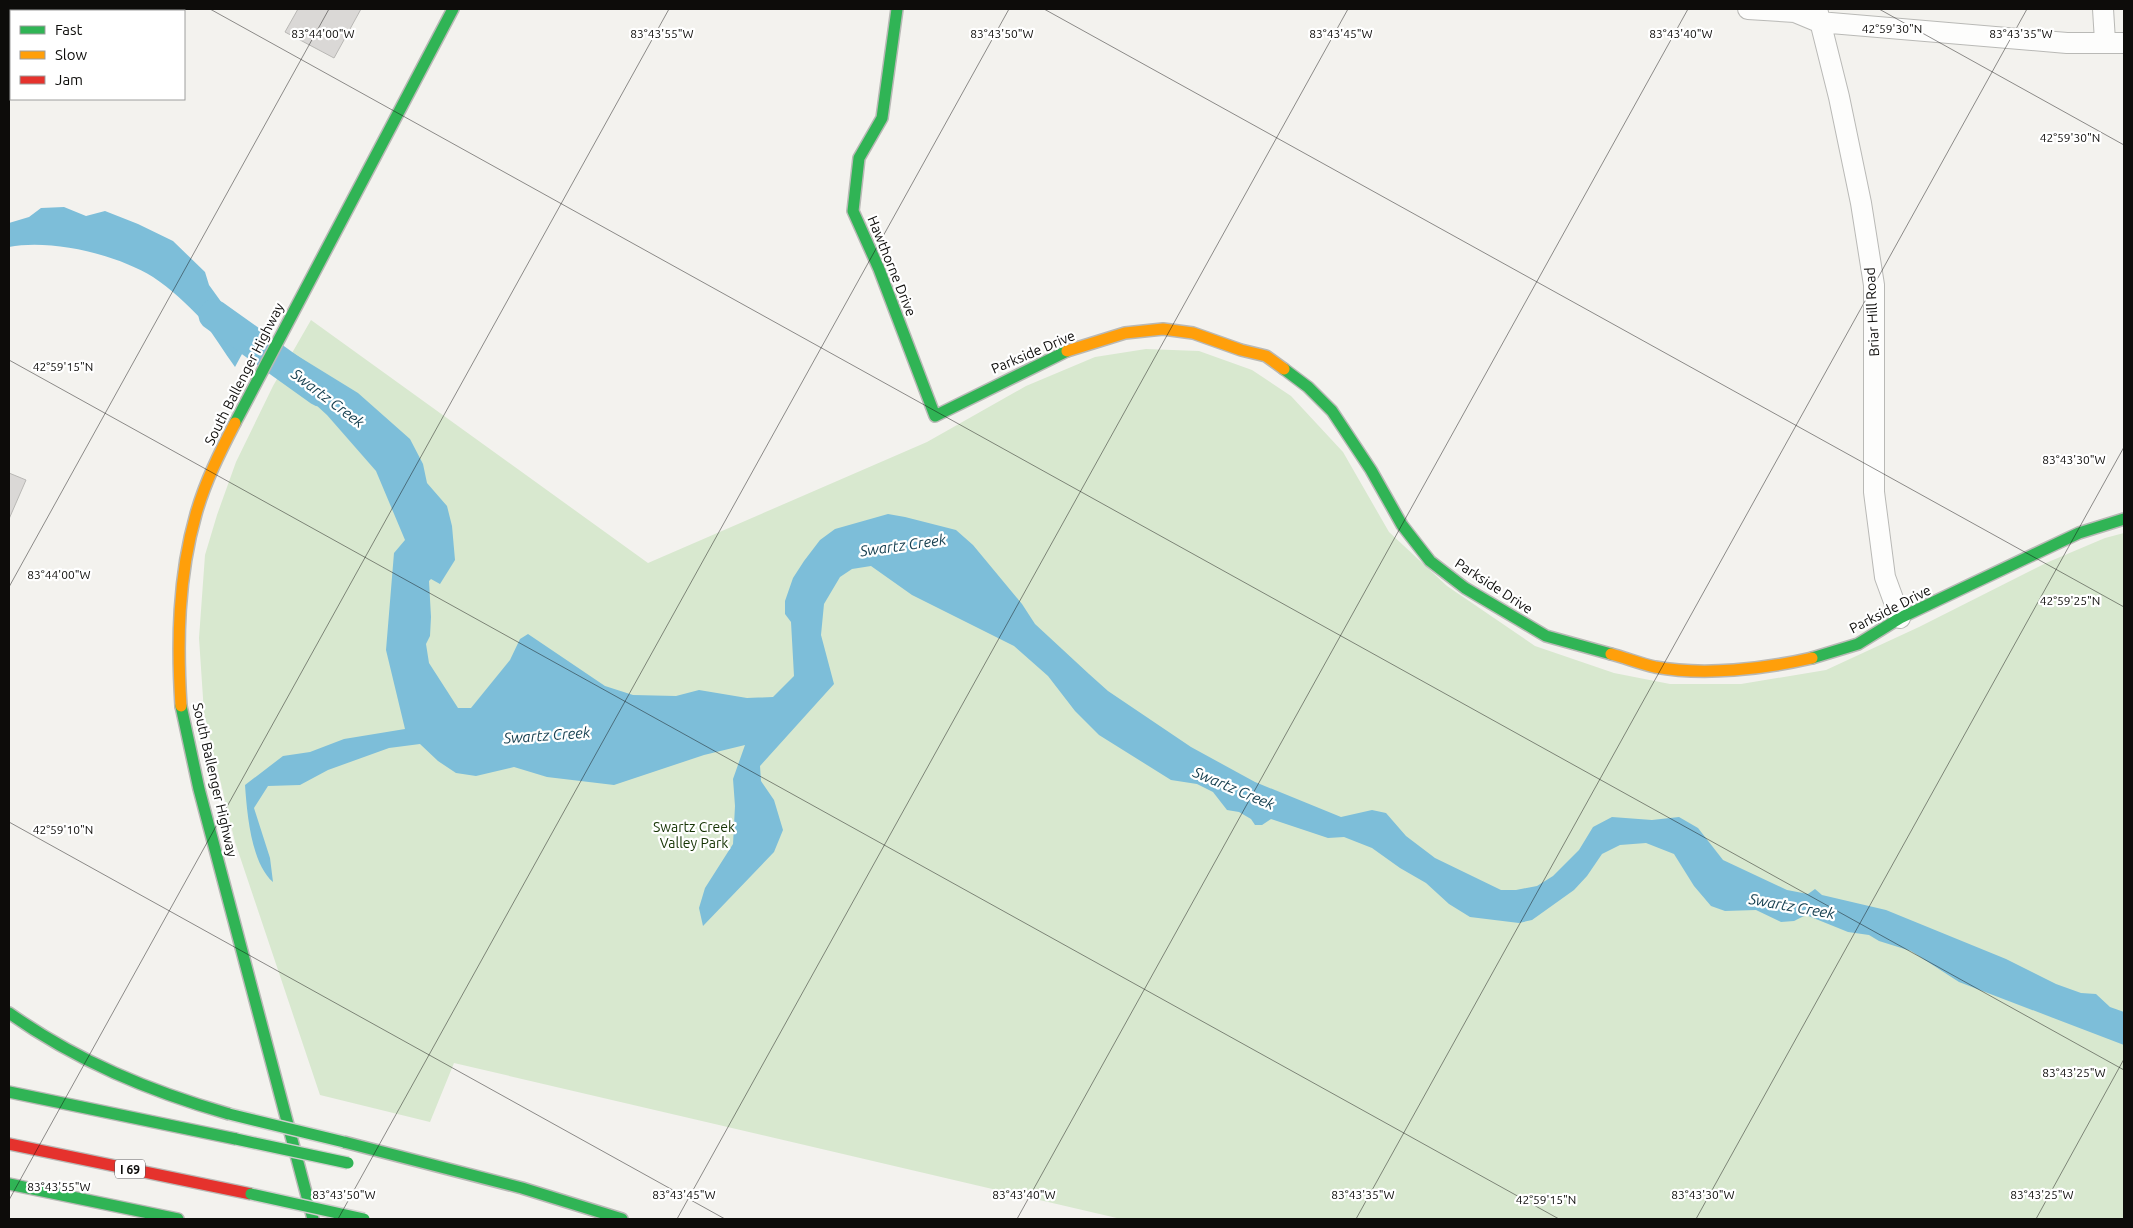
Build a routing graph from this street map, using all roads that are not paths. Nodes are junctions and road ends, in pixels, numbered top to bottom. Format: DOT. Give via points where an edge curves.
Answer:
graph roads {
  1 [pos="453,9"];
  2 [pos="897,9"];
  3 [pos="1748,9"];
  4 [pos="2103,9"];
  5 [pos="1818,15"];
  6 [pos="2115,42"];
  7 [pos="935,416"];
  8 [pos="2124,519"];
  9 [pos="1900,618"];
  10 [pos="9,1012"];
  11 [pos="9,1092"];
  12 [pos="9,1144"];
  13 [pos="353,1164"];
  14 [pos="9,1184"];
  15 [pos="528,1203"];
  16 [pos="178,1219"];
  17 [pos="313,1219"];
  18 [pos="366,1219"];
  19 [pos="615,1219"];
  20 [pos="622,1219"];
  1 -- 17 [label="main road, South Ballenger Highway" via="254,383 215,463 196,514 182,580 178,657 182,707 199,789"];
  2 -- 7 [label="main road, Hawthorne Drive" via="882,118 859,158 853,210"];
  3 -- 5 [label="street"];
  4 -- 6 [label="street"];
  5 -- 6 [label="street" via="2068,43"];
  5 -- 9 [label="street, Briar Hill Road" via="1843,116 1874,285 1874,492 1885,577"];
  7 -- 9 [label="main road, Parkside Drive" via="1066,351 1125,333 1163,329 1193,333 1266,356 1308,388 1332,411 1402,525 1430,561 1465,588 1546,636 1656,667 1749,669 1827,655 1858,644"];
  8 -- 9 [label="main road, Parkside Drive" via="2079,533"];
  10 -- 20 [label="main road, bridge" via="76,1057 167,1096 522,1188"];
  11 -- 13 [label="main road, bridge"];
  12 -- 18 [label="main road, I 69, bridge"];
  14 -- 16 [label="main road"];
  15 -- 19 [label="main road"];
}
